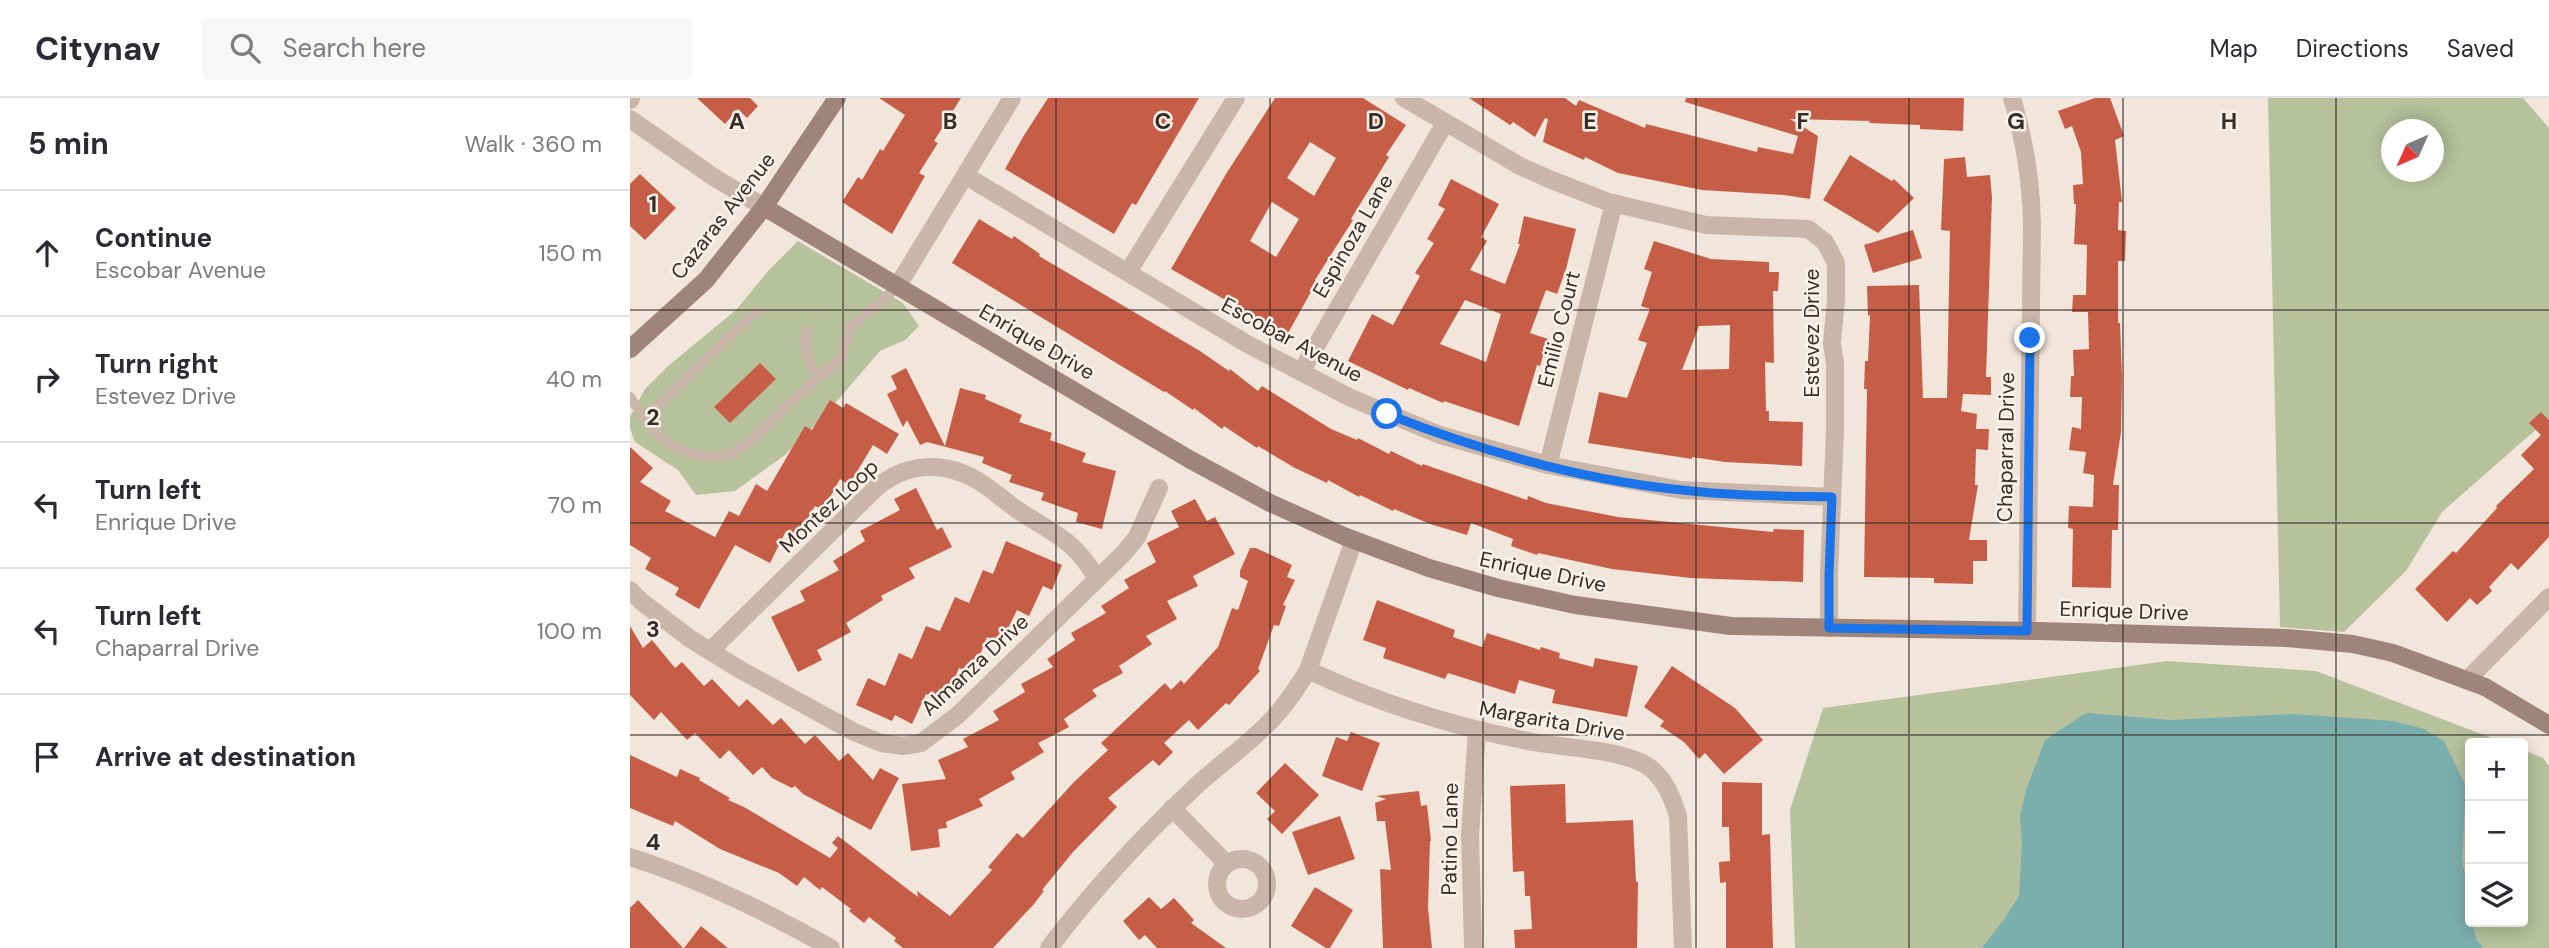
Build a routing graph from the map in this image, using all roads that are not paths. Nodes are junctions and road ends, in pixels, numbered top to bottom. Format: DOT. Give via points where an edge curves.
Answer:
graph roads {
  1 [pos="837,98"];
  2 [pos="1012,98"];
  3 [pos="1236,98"];
  4 [pos="1404,98"];
  5 [pos="2012,98"];
  6 [pos="630,119"];
  7 [pos="1445,122"];
  8 [pos="966,176"];
  9 [pos="1614,203"];
  10 [pos="764,207"];
  11 [pos="1128,272"];
  12 [pos="897,287"];
  13 [pos="757,311"];
  14 [pos="807,331"];
  15 [pos="630,349"];
  16 [pos="1301,372"];
  17 [pos="817,377"];
  18 [pos="630,397"];
  19 [pos="644,419"];
  20 [pos="1548,465"];
  21 [pos="1159,488"];
  22 [pos="1832,497"];
  23 [pos="1354,540"];
  24 [pos="1096,578"];
  25 [pos="630,590"];
  26 [pos="2549,597"];
  27 [pos="1829,628"];
  28 [pos="2027,631"];
  29 [pos="710,651"];
  30 [pos="1308,670"];
  31 [pos="2467,680"];
  32 [pos="2549,725"];
  33 [pos="1477,730"];
  34 [pos="1172,808"];
  35 [pos="630,857"];
  36 [pos="1226,863"];
  37 [pos="805,942"];
  38 [pos="831,948"];
  39 [pos="1049,948"];
  40 [pos="1473,948"];
  41 [pos="1683,948"];
  1 -- 10 [label="street, Cazaras Avenue"];
  2 -- 8 [label="street"];
  3 -- 11 [label="street"];
  4 -- 7 [label="street, Estevez Drive"];
  5 -- 28 [label="street, Chaparral Drive" via="2031,186"];
  6 -- 10 [label="street, Enrique Drive"];
  7 -- 9 [label="street, Estevez Drive" via="1539,175"];
  7 -- 16 [label="street, Espinoza Lane"];
  8 -- 11 [label="street, Escobar Avenue"];
  8 -- 12 [label="street"];
  9 -- 20 [label="street, Emilio Court"];
  9 -- 22 [label="street, Estevez Drive" via="1706,225 1808,229 1825,242 1836,263"];
  10 -- 12 [label="street, Enrique Drive"];
  10 -- 15 [label="street, Cazaras Avenue" via="706,280"];
  11 -- 16 [label="street, Escobar Avenue"];
  12 -- 17 [label="lane" via="849,329 841,360"];
  12 -- 23 [label="street, Enrique Drive" via="1189,459 1270,503"];
  13 -- 19 [label="lane"];
  14 -- 17 [label="lane" via="807,355"];
  16 -- 20 [label="street, Escobar Avenue" via="1363,404 1440,435"];
  17 -- 19 [label="lane" via="732,454 691,455 671,447"];
  18 -- 19 [label="lane"];
  20 -- 22 [label="street, Escobar Avenue" via="1681,490"];
  21 -- 24 [label="street, Almanza Drive" via="1138,537"];
  22 -- 27 [label="street, Estevez Drive"];
  23 -- 27 [label="street, Enrique Drive" via="1429,568 1575,605 1731,626"];
  23 -- 30 [label="street"];
  24 -- 29 [label="street, Almanza Drive" via="958,715 921,743 881,743 854,732"];
  24 -- 29 [label="street, Montez Loop" via="1071,543 979,482 956,470 910,468 875,489"];
  25 -- 29 [label="street, Almanza Drive"];
  26 -- 31 [label="street"];
  27 -- 28 [label="street, Enrique Drive"];
  28 -- 31 [label="street, Enrique Drive" via="2353,644"];
  30 -- 33 [label="street, Margarita Drive" via="1393,705"];
  30 -- 34 [label="street" via="1277,714"];
  31 -- 32 [label="street, Enrique Drive"];
  33 -- 40 [label="street, Patino Lane" via="1470,835"];
  33 -- 41 [label="street, Margarita Drive" via="1629,758 1647,765 1660,778 1673,797 1678,816"];
  34 -- 36 [label="street"];
  34 -- 39 [label="street" via="1102,881"];
  35 -- 37 [label="street" via="671,870"];
  37 -- 38 [label="street"];
}
